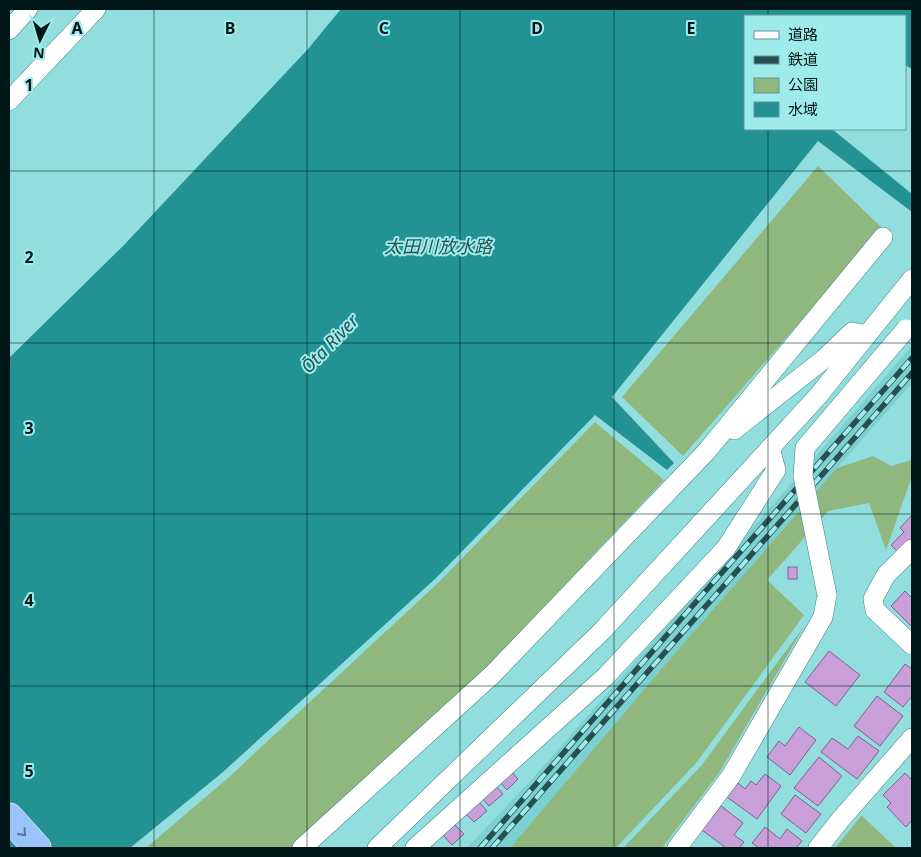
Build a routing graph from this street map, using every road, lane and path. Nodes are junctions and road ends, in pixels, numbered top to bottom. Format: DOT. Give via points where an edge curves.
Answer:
graph roads {
  1 [pos="96,9"];
  2 [pos="9,102"];
  3 [pos="883,237"];
  4 [pos="912,279"];
  5 [pos="909,325"];
  6 [pos="867,335"];
  7 [pos="770,448"];
  8 [pos="706,452"];
  9 [pos="912,549"];
  10 [pos="912,645"];
  11 [pos="912,738"];
  12 [pos="9,817"];
  13 [pos="37,848"];
  14 [pos="302,848"];
  15 [pos="377,848"];
  16 [pos="415,848"];
  17 [pos="676,848"];
  18 [pos="818,848"];
  1 -- 2 [label="street"];
  3 -- 8 [label="street"];
  4 -- 6 [label="street"];
  5 -- 17 [label="street, bridge" via="805,448 803,476 827,595 823,617 731,776"];
  6 -- 7 [label="street" via="818,396"];
  6 -- 8 [label="street" via="852,332 824,359"];
  7 -- 15 [label="street" via="602,631"];
  7 -- 16 [label="street" via="776,470 726,548 606,676"];
  8 -- 14 [label="street" via="493,674"];
  9 -- 10 [label="street" via="886,575 872,599 875,610"];
  11 -- 18 [label="street"];
  12 -- 13 [label="highway, one-way"];
}
